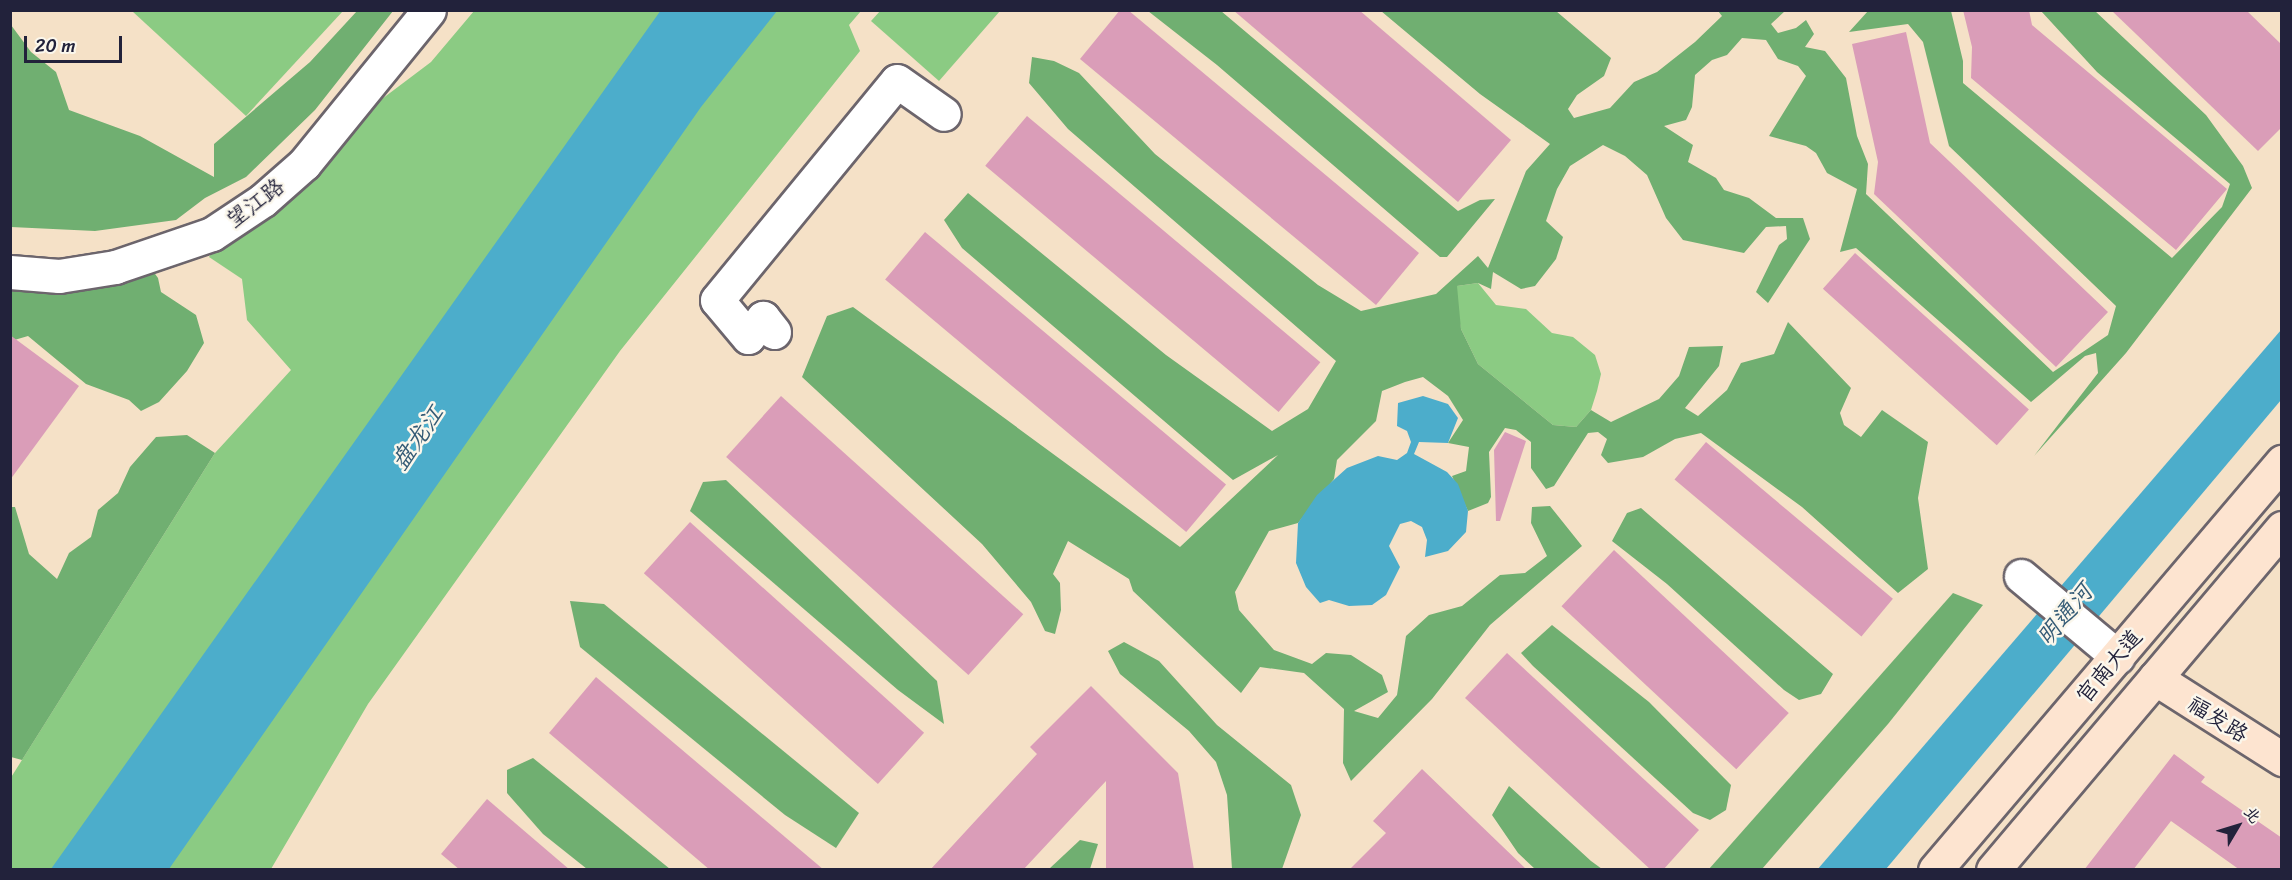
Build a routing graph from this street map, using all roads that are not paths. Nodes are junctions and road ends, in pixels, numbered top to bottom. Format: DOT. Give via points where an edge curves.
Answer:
graph roads {
  1 [pos="429,10"];
  2 [pos="944,114"];
  3 [pos="10,272"];
  4 [pos="774,332"];
  5 [pos="2282,462"];
  6 [pos="2282,528"];
  7 [pos="2021,576"];
  8 [pos="2118,657"];
  9 [pos="2156,678"];
  10 [pos="2282,759"];
  11 [pos="1935,870"];
  12 [pos="1992,870"];
  1 -- 3 [label="street, 望江路" via="304,164 263,200 212,234 115,267 59,276"];
  2 -- 4 [label="street" via="897,81 717,300 748,337 763,318"];
  5 -- 8 [label="main road, 官南大道"];
  6 -- 9 [label="main road, 官南大道"];
  7 -- 8 [label="street"];
  8 -- 11 [label="main road, 官南大道"];
  9 -- 10 [label="main road, 福发路"];
  9 -- 12 [label="main road, 官南大道"];
}
